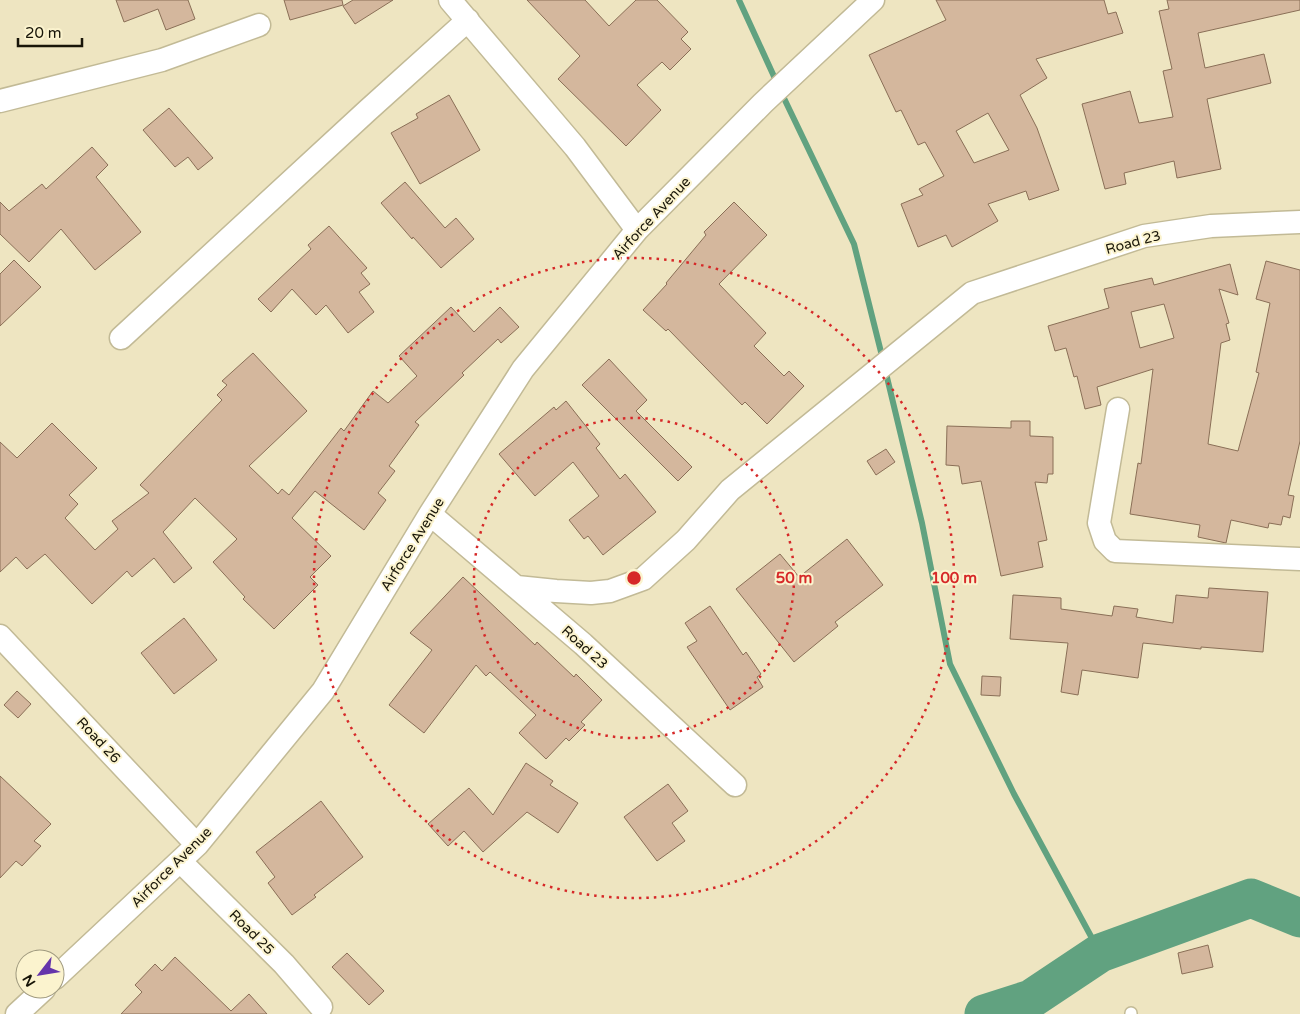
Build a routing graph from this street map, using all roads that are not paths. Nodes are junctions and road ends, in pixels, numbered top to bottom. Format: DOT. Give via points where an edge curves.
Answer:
graph roads {
  1 [pos="450,0"];
  2 [pos="873,0"];
  3 [pos="468,20"];
  4 [pos="259,25"];
  5 [pos="0,100"];
  6 [pos="1300,222"];
  7 [pos="636,230"];
  8 [pos="121,338"];
  9 [pos="1118,409"];
  10 [pos="430,514"];
  11 [pos="1300,559"];
  12 [pos="517,587"];
  13 [pos="0,636"];
  14 [pos="735,784"];
  15 [pos="197,845"];
  16 [pos="180,861"];
  17 [pos="65,969"];
  18 [pos="33,999"];
  19 [pos="320,1007"];
  20 [pos="17,1014"];
  1 -- 3 [label="street"];
  2 -- 7 [label="street, Airforce Avenue" via="763,103"];
  3 -- 7 [label="street" via="576,147"];
  3 -- 8 [label="street"];
  4 -- 5 [label="street" via="162,60"];
  6 -- 12 [label="street, Road 23" via="1211,226 1144,236 972,293 730,490 686,540 643,579 610,591"];
  7 -- 10 [label="street, Airforce Avenue" via="523,369"];
  9 -- 11 [label="street" via="1099,523 1105,541 1115,551"];
  10 -- 12 [label="street, Road 23"];
  10 -- 15 [label="street, Airforce Avenue" via="323,691"];
  12 -- 14 [label="street, Road 23"];
  13 -- 15 [label="street, Road 26"];
  15 -- 16 [label="street, Airforce Avenue"];
  16 -- 17 [label="street, Airforce Avenue"];
  16 -- 19 [label="street, Road 25" via="284,964"];
  18 -- 20 [label="street"];
}
